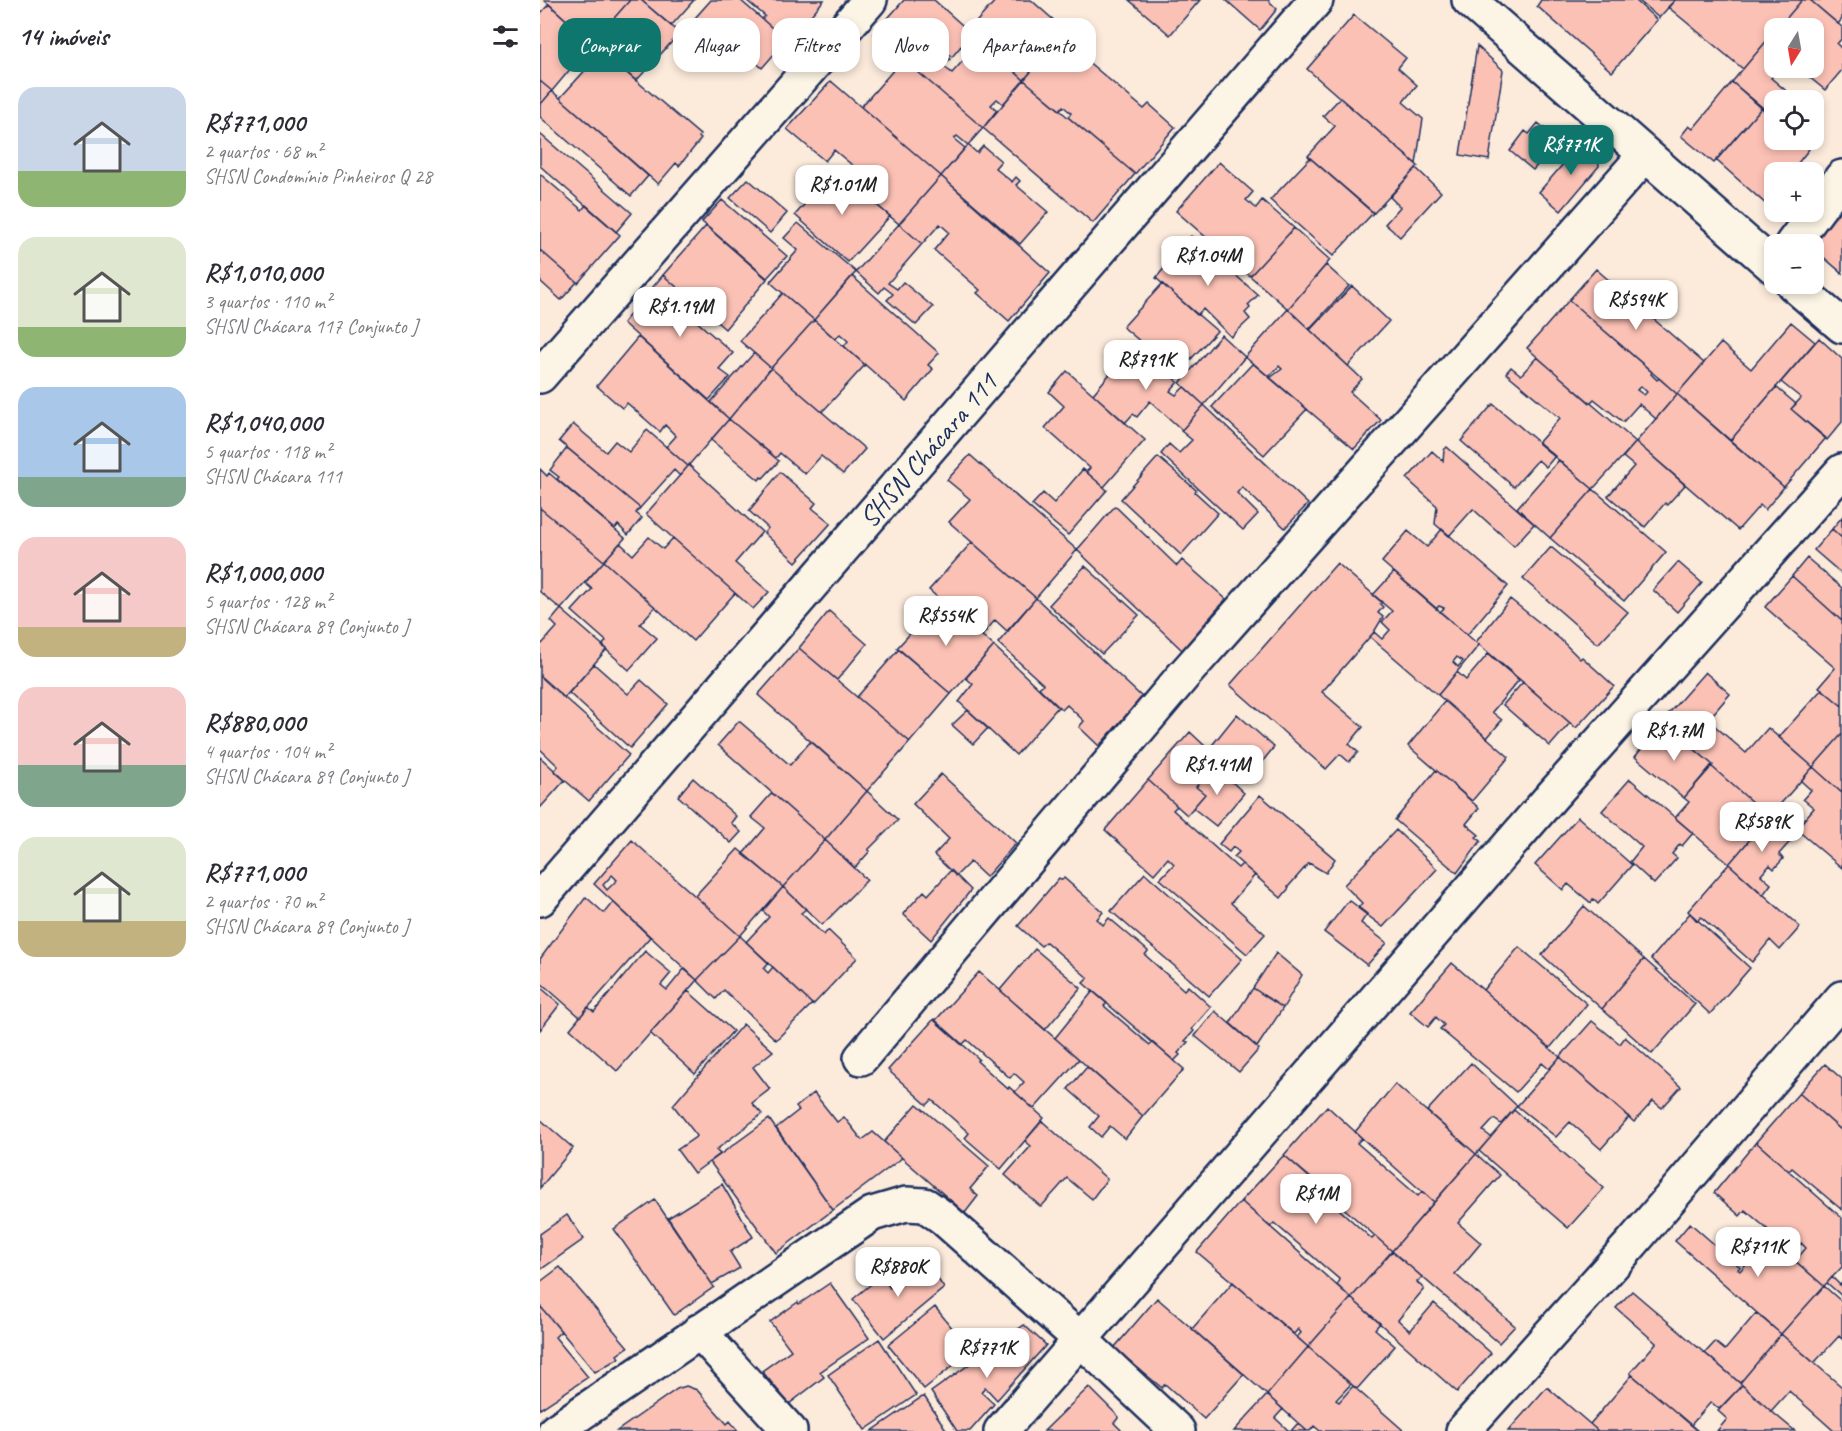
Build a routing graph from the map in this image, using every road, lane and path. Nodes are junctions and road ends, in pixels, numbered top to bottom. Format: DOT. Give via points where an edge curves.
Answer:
graph roads {
  1 [pos="870,0"];
  2 [pos="1316,0"];
  3 [pos="1485,5"];
  4 [pos="1645,154"];
  5 [pos="1842,177"];
  6 [pos="1799,234"];
  7 [pos="1764,258"];
  8 [pos="1805,294"];
  9 [pos="1842,326"];
  10 [pos="540,376"];
  11 [pos="1842,471"];
  12 [pos="540,900"];
  13 [pos="1842,998"];
  14 [pos="861,1058"];
  15 [pos="699,1331"];
  16 [pos="1081,1340"];
  17 [pos="555,1431"];
  18 [pos="790,1431"];
  19 [pos="1001,1431"];
  20 [pos="1178,1431"];
  21 [pos="1463,1431"];
  1 -- 10 [label="street"];
  2 -- 12 [label="street, SHSN Chácara 111"];
  3 -- 4 [label="street"];
  4 -- 7 [label="street"];
  4 -- 14 [label="street" via="1183,676"];
  5 -- 6 [label="street"];
  8 -- 9 [label="street"];
  11 -- 16 [label="street" via="1551,797"];
  13 -- 21 [label="street" via="1632,1243"];
  15 -- 16 [label="street" via="872,1214 906,1204 925,1205 942,1217"];
  15 -- 17 [label="street"];
  15 -- 18 [label="street"];
  16 -- 19 [label="street"];
  16 -- 20 [label="street"];
}
